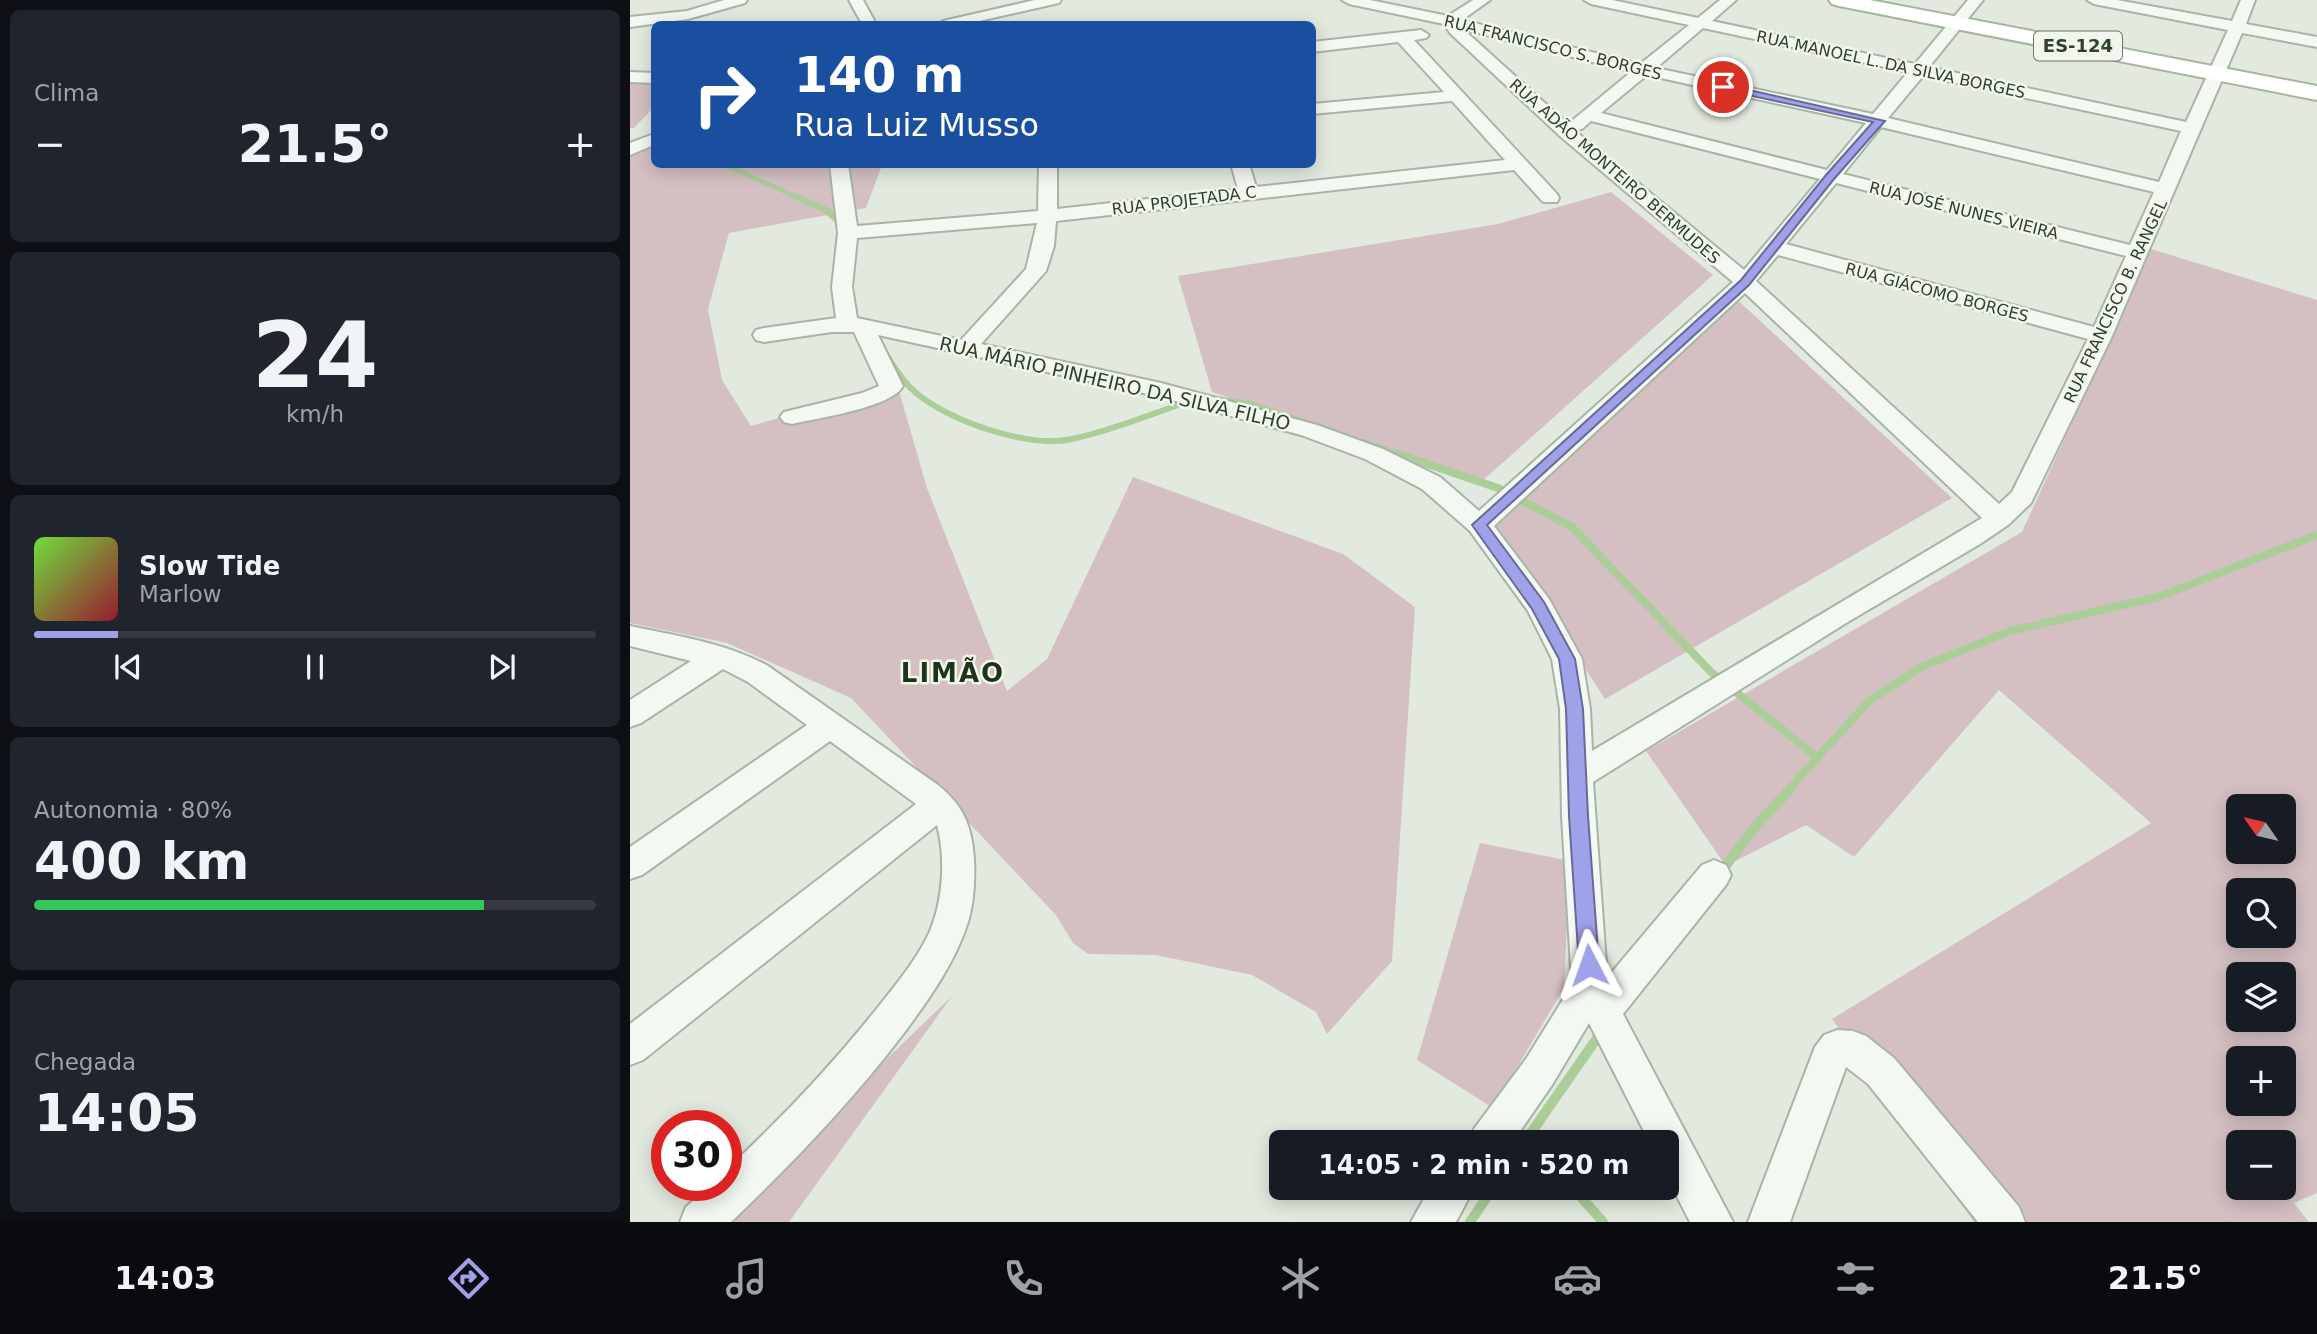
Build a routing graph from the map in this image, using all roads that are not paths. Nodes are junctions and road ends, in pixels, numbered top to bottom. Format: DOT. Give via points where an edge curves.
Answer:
graph roads {
  1 [pos="740,0"];
  2 [pos="856,0"];
  3 [pos="1054,0"];
  4 [pos="1349,0"];
  5 [pos="1483,0"];
  6 [pos="1591,0"];
  7 [pos="1729,0"];
  8 [pos="1839,0"];
  9 [pos="1976,0"];
  10 [pos="2094,0"];
  11 [pos="2248,0"];
  12 [pos="867,21"];
  13 [pos="961,21"];
  14 [pos="630,22"];
  15 [pos="1959,23"];
  16 [pos="1701,24"];
  17 [pos="1452,25"];
  18 [pos="2238,27"];
  19 [pos="1402,37"];
  20 [pos="2317,42"];
  21 [pos="1316,47"];
  22 [pos="1644,70"];
  23 [pos="1920,70"];
  24 [pos="2218,74"];
  25 [pos="630,77"];
  26 [pos="651,78"];
  27 [pos="2317,93"];
  28 [pos="1455,96"];
  29 [pos="1316,109"];
  30 [pos="1587,116"];
  31 [pos="1880,121"];
  32 [pos="2191,128"];
  33 [pos="1567,132"];
  34 [pos="651,140"];
  35 [pos="630,150"];
  36 [pos="1520,164"];
  37 [pos="839,168"];
  38 [pos="1048,168"];
  39 [pos="1241,168"];
  40 [pos="1830,177"];
  41 [pos="2166,189"];
  42 [pos="1248,192"];
  43 [pos="1550,198"];
  44 [pos="1047,216"];
  45 [pos="846,228"];
  46 [pos="1773,247"];
  47 [pos="2138,253"];
  48 [pos="1745,282"];
  49 [pos="854,324"];
  50 [pos="764,335"];
  51 [pos="2101,336"];
  52 [pos="967,346"];
  53 [pos="792,417"];
  54 [pos="1999,519"];
  55 [pos="1479,525"];
  56 [pos="630,636"];
  57 [pos="720,657"];
  58 [pos="630,715"];
  59 [pos="830,725"];
  60 [pos="1578,775"];
  61 [pos="939,804"];
  62 [pos="630,865"];
  63 [pos="1714,875"];
  64 [pos="1597,999"];
  65 [pos="630,1047"];
  66 [pos="1497,1130"];
  67 [pos="1446,1200"];
  68 [pos="701,1222"];
  69 [pos="1432,1222"];
  70 [pos="1712,1222"];
  71 [pos="1769,1222"];
  72 [pos="2004,1222"];
  1 -- 14 [label="street" via="688,15"];
  2 -- 12 [label="street"];
  3 -- 13 [label="street"];
  4 -- 17 [label="street, RUA FRANCISCO S. BORGES"];
  5 -- 17 [label="street"];
  6 -- 16 [label="street, RUA MANOEL L. DA SILVA BORGES"];
  7 -- 16 [label="street"];
  8 -- 15 [label="main road, ES-124"];
  9 -- 15 [label="street"];
  10 -- 18 [label="street"];
  11 -- 18 [label="street, RUA FRANCISCO B. RANGEL"];
  15 -- 23 [label="street"];
  15 -- 24 [label="main road, ES-124"];
  16 -- 22 [label="street"];
  16 -- 23 [label="street, RUA MANOEL L. DA SILVA BORGES"];
  17 -- 19 [label="street"];
  17 -- 22 [label="street, RUA FRANCISCO S. BORGES"];
  17 -- 33 [label="street, RUA ADÃO MONTEIRO BERMUDES"];
  18 -- 20 [label="street"];
  18 -- 24 [label="street, RUA FRANCISCO B. RANGEL"];
  19 -- 21 [label="street"];
  19 -- 28 [label="street"];
  22 -- 30 [label="street"];
  22 -- 31 [label="street, RUA FRANCISCO S. BORGES"];
  23 -- 31 [label="street"];
  23 -- 32 [label="street, RUA MANOEL L. DA SILVA BORGES"];
  24 -- 27 [label="main road, ES-124"];
  24 -- 32 [label="street, RUA FRANCISCO B. RANGEL"];
  25 -- 26 [label="street"];
  28 -- 29 [label="street"];
  28 -- 36 [label="street"];
  30 -- 33 [label="street"];
  30 -- 40 [label="street, RUA JOSÉ NUNES VIEIRA"];
  31 -- 40 [label="street"];
  31 -- 41 [label="street, RUA FRANCISCO S. BORGES"];
  32 -- 41 [label="street, RUA FRANCISCO B. RANGEL"];
  33 -- 48 [label="street, RUA ADÃO MONTEIRO BERMUDES"];
  34 -- 35 [label="street"];
  36 -- 42 [label="street, RUA PROJETADA C"];
  36 -- 43 [label="street"];
  37 -- 45 [label="street"];
  38 -- 44 [label="street"];
  39 -- 42 [label="street"];
  40 -- 46 [label="street"];
  40 -- 47 [label="street, RUA JOSÉ NUNES VIEIRA"];
  41 -- 47 [label="street, RUA FRANCISCO B. RANGEL"];
  42 -- 44 [label="street, RUA PROJETADA C"];
  44 -- 45 [label="street, RUA PROJETADA C"];
  44 -- 52 [label="street" via="1037,271"];
  45 -- 49 [label="street" via="842,287"];
  46 -- 48 [label="street"];
  46 -- 51 [label="street, RUA GIÁCOMO BORGES"];
  47 -- 51 [label="street, RUA FRANCISCO B. RANGEL"];
  48 -- 54 [label="street, RUA ADÃO MONTEIRO BERMUDES"];
  48 -- 55 [label="street"];
  49 -- 50 [label="street, RUA MÁRIO PINHEIRO DA SILVA FILHO"];
  49 -- 52 [label="street, RUA MÁRIO PINHEIRO DA SILVA FILHO"];
  49 -- 53 [label="street" via="891,386 883,394"];
  51 -- 54 [label="street, RUA FRANCISCO B. RANGEL" via="2022,497"];
  52 -- 55 [label="street, RUA MÁRIO PINHEIRO DA SILVA FILHO" via="1161,390 1309,430 1374,454 1431,483"];
  54 -- 60 [label="street, RUA FRANCISCO B. RANGEL"];
  55 -- 60 [label="street, RUA MÁRIO PINHEIRO DA SILVA FILHO" via="1539,606 1567,659"];
  56 -- 57 [label="street"];
  57 -- 58 [label="street"];
  57 -- 59 [label="street" via="758,674"];
  59 -- 61 [label="street"];
  59 -- 62 [label="street"];
  60 -- 64 [label="street, RUA MÁRIO PINHEIRO DA SILVA FILHO"];
  61 -- 65 [label="street"];
  61 -- 68 [label="street" via="953,823 958,865 957,896 936,955 865,1055 802,1125"];
  63 -- 64 [label="street"];
  64 -- 66 [label="street"];
  64 -- 70 [label="street"];
  67 -- 69 [label="street"];
  71 -- 72 [label="street" via="1828,1060 1837,1048 1853,1049 1881,1070"];
}
